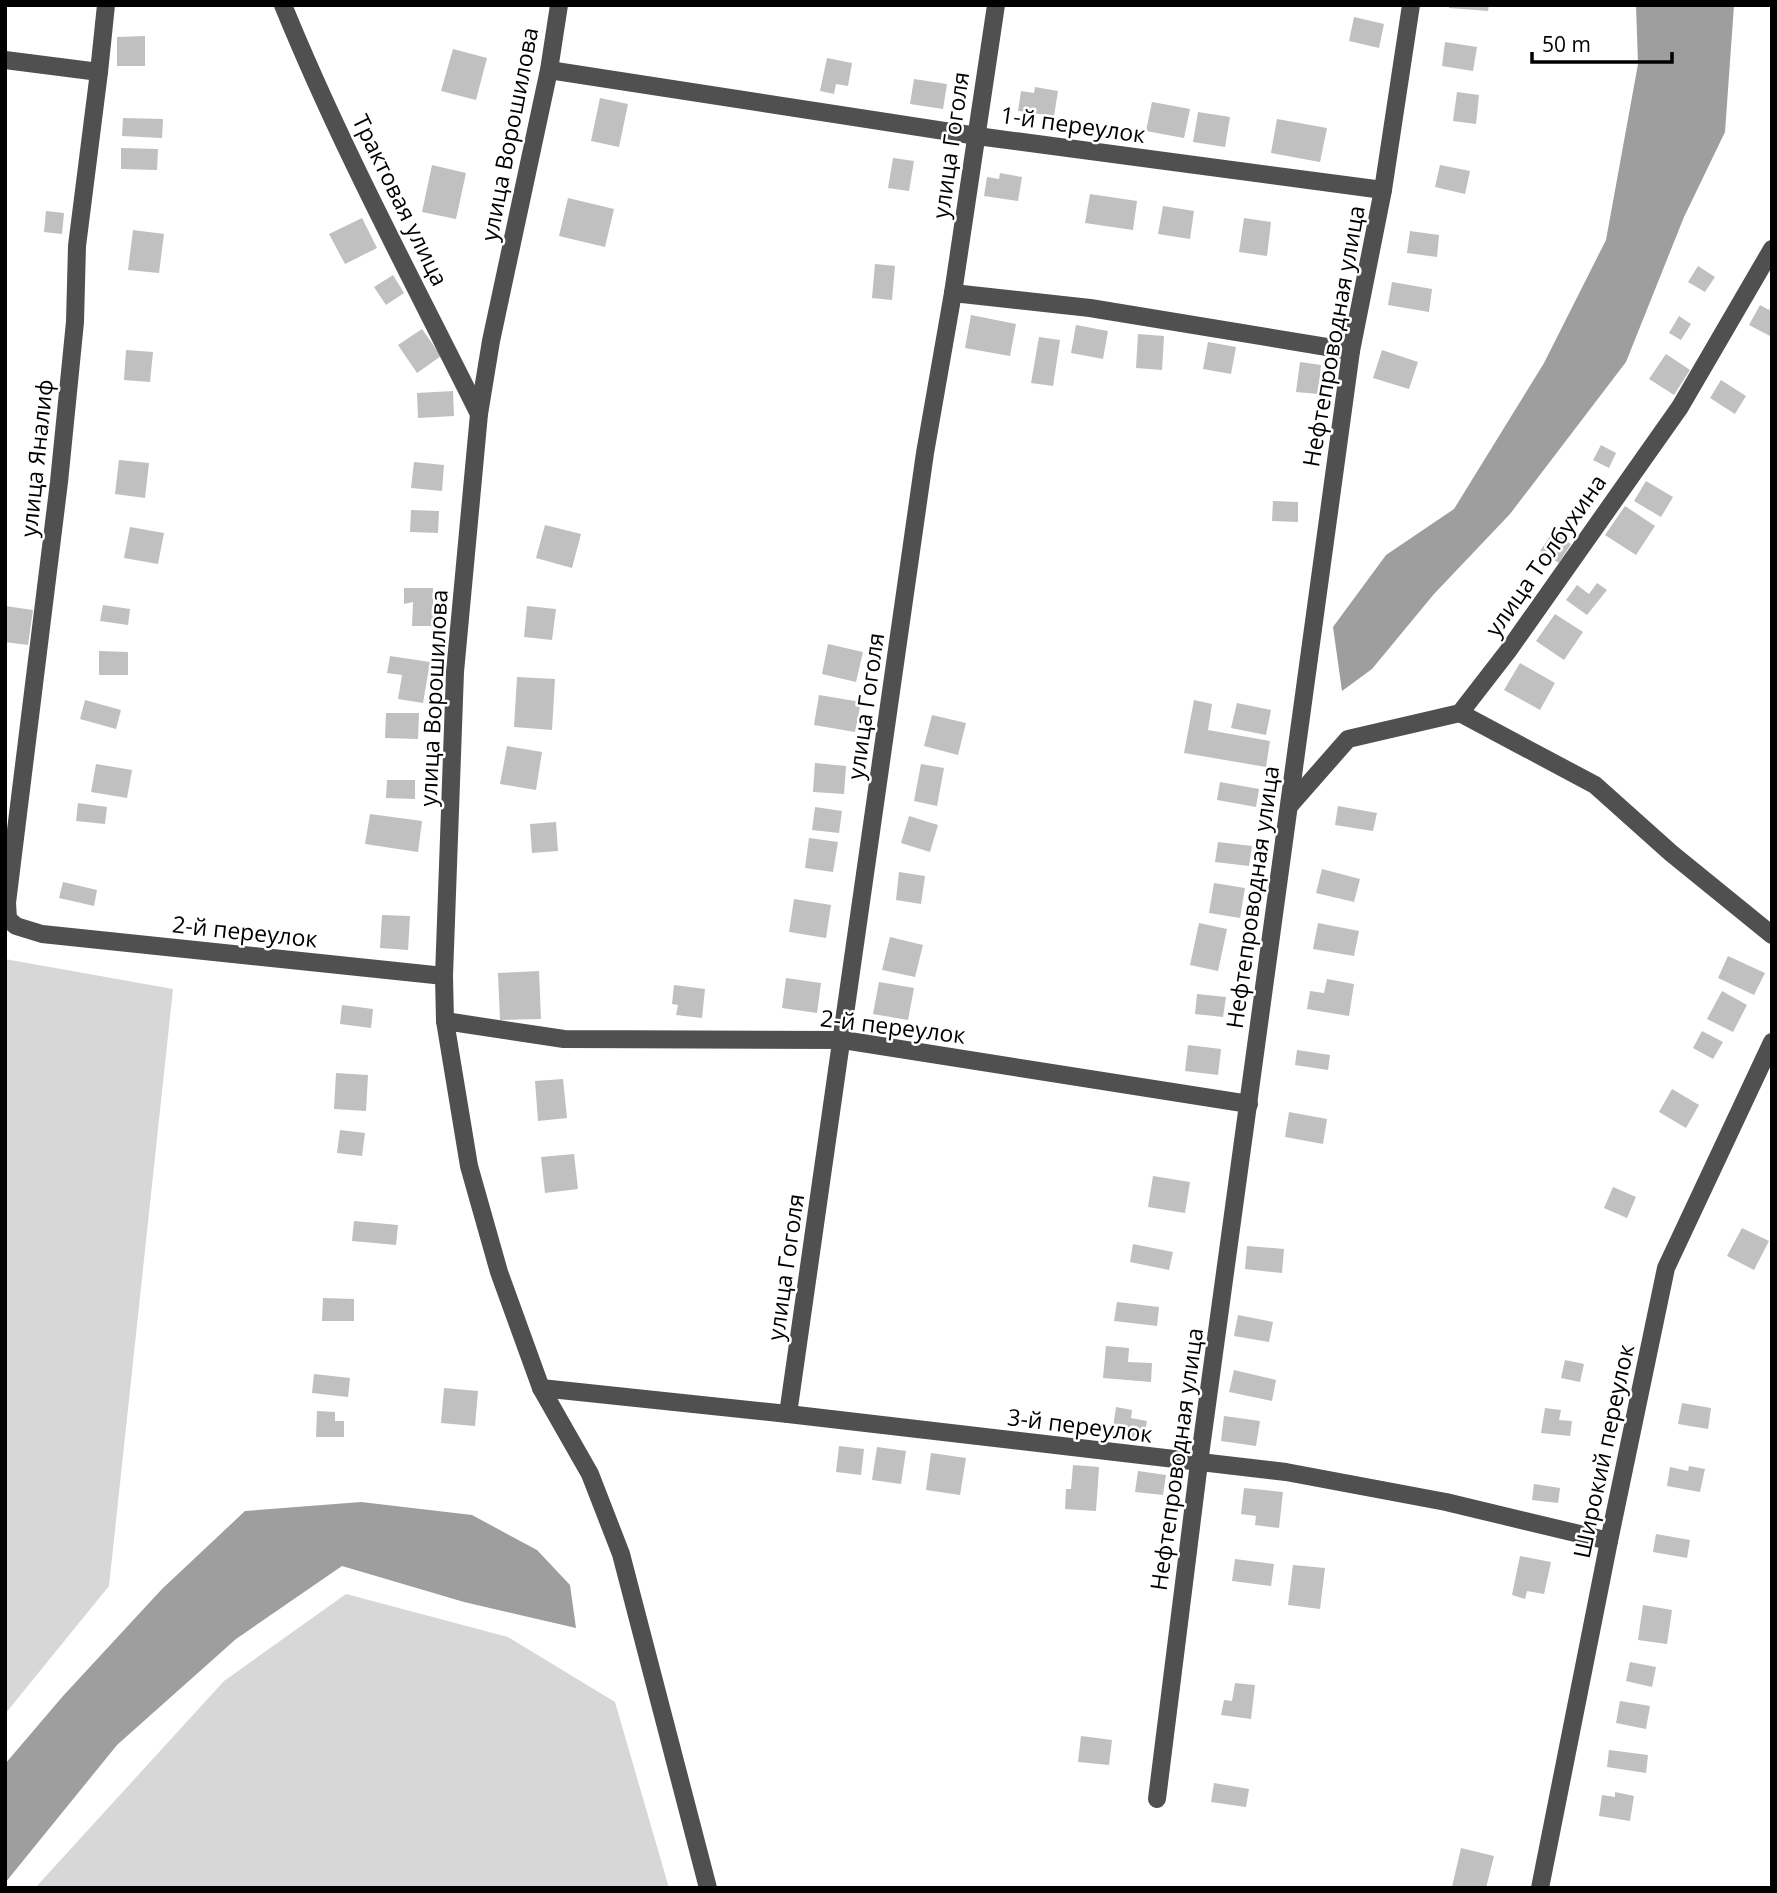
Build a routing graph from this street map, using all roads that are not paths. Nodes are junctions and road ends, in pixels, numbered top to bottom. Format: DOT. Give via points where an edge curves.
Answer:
graph roads {
  1 [pos="106,5"];
  2 [pos="283,5"];
  3 [pos="559,5"];
  4 [pos="996,5"];
  5 [pos="1411,5"];
  6 [pos="5,60"];
  7 [pos="549,70"];
  8 [pos="99,72"];
  9 [pos="976,136"];
  10 [pos="1383,190"];
  11 [pos="1772,248"];
  12 [pos="953,293"];
  13 [pos="1351,351"];
  14 [pos="479,415"];
  15 [pos="1460,713"];
  16 [pos="1289,806"];
  17 [pos="42,934"];
  18 [pos="1772,935"];
  19 [pos="444,976"];
  20 [pos="445,1021"];
  21 [pos="843,1040"];
  22 [pos="1772,1042"];
  23 [pos="1249,1104"];
  24 [pos="541,1388"];
  25 [pos="788,1414"];
  26 [pos="1199,1464"];
  27 [pos="1609,1541"];
  28 [pos="1157,1798"];
  29 [pos="708,1888"];
  30 [pos="1540,1888"];
  1 -- 8 [label="street, улица Яналиф"];
  2 -- 14 [label="street, Трактовая улица" via="357,170"];
  3 -- 7 [label="street, улица Ворошилова"];
  4 -- 9 [label="street, улица Гоголя"];
  5 -- 10 [label="street, Нефтепроводная улица"];
  6 -- 8 [label="street"];
  7 -- 9 [label="street, 1-й переулок"];
  7 -- 14 [label="street, улица Ворошилова"];
  8 -- 17 [label="street, улица Яналиф" via="77,246 75,322 59,482 7,903 8,919"];
  9 -- 10 [label="street, 1-й переулок"];
  9 -- 12 [label="street, улица Гоголя"];
  10 -- 13 [label="street, Нефтепроводная улица"];
  11 -- 15 [label="street, улица Толбухина" via="1680,407"];
  12 -- 13 [label="street" via="1090,309"];
  12 -- 21 [label="street, улица Гоголя" via="925,453"];
  13 -- 16 [label="street, Нефтепроводная улица"];
  14 -- 19 [label="street, улица Ворошилова" via="456,672"];
  15 -- 16 [label="street" via="1348,739"];
  15 -- 18 [label="street" via="1595,785"];
  16 -- 23 [label="street, Нефтепроводная улица"];
  17 -- 19 [label="street, 2-й переулок"];
  19 -- 20 [label="street, улица Ворошилова"];
  20 -- 21 [label="street, 2-й переулок" via="564,1039"];
  20 -- 24 [label="street, улица Ворошилова" via="469,1166 499,1272"];
  21 -- 23 [label="street, 2-й переулок"];
  21 -- 25 [label="street, улица Гоголя"];
  22 -- 27 [label="street, Широкий переулок" via="1667,1268"];
  23 -- 26 [label="street, Нефтепроводная улица"];
  24 -- 25 [label="street, 3-й переулок"];
  24 -- 29 [label="street, улица Ворошилова" via="590,1474 621,1554"];
  25 -- 26 [label="street, 3-й переулок"];
  26 -- 27 [label="street, 3-й переулок" via="1286,1472 1446,1502"];
  26 -- 28 [label="street, Нефтепроводная улица"];
  27 -- 30 [label="street, Широкий переулок"];
}
